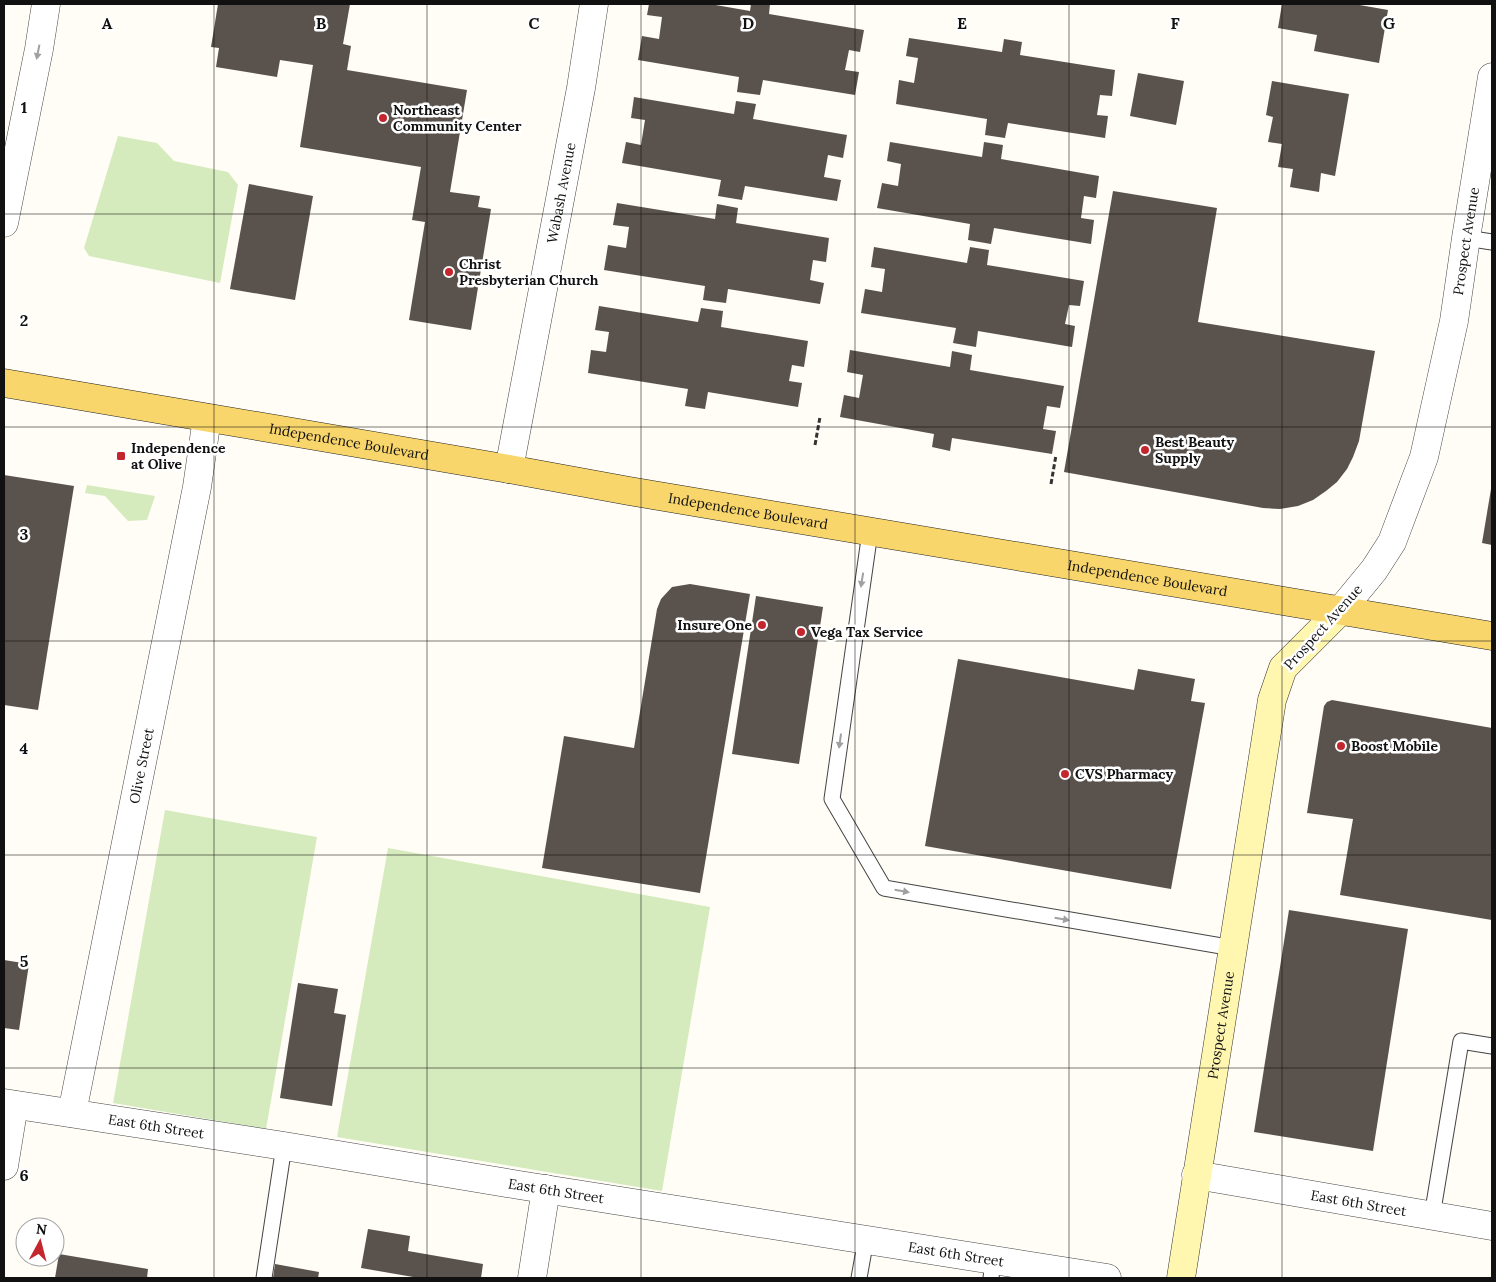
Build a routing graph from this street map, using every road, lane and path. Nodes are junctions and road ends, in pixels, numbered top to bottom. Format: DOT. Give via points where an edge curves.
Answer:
graph roads {
  1 [pos="46,4"];
  2 [pos="594,4"];
  3 [pos="1492,77"];
  4 [pos="4,223"];
  5 [pos="1479,240"];
  6 [pos="4,383"];
  7 [pos="820,417"];
  8 [pos="208,418"];
  9 [pos="815,445"];
  10 [pos="1056,455"];
  11 [pos="509,469"];
  12 [pos="1050,484"];
  13 [pos="870,532"];
  14 [pos="1341,610"];
  15 [pos="1492,636"];
  16 [pos="1233,948"];
  17 [pos="1492,1046"];
  18 [pos="9,1104"];
  19 [pos="72,1113"];
  20 [pos="284,1146"];
  21 [pos="4,1166"];
  22 [pos="1196,1175"];
  23 [pos="546,1189"];
  24 [pos="1432,1216"];
  25 [pos="1492,1226"];
  26 [pos="866,1239"];
  27 [pos="992,1269"];
  28 [pos="264,1278"];
  29 [pos="532,1278"];
  30 [pos="859,1278"];
  31 [pos="1107,1278"];
  32 [pos="1180,1278"];
  1 -- 4 [label="street, one-way"];
  2 -- 11 [label="street, Wabash Avenue"];
  3 -- 5 [label="street, Prospect Avenue"];
  5 -- 14 [label="street, Prospect Avenue" via="1454,321 1424,457 1404,514 1392,542 1374,570"];
  6 -- 8 [label="main road, Independence Boulevard"];
  7 -- 9 [label="path"];
  8 -- 11 [label="main road, Independence Boulevard"];
  8 -- 19 [label="street, Olive Street"];
  10 -- 12 [label="path"];
  11 -- 13 [label="main road, Independence Boulevard"];
  13 -- 14 [label="main road, Independence Boulevard"];
  13 -- 16 [label="lane, one-way" via="832,799 884,888"];
  14 -- 15 [label="main road, Independence Boulevard"];
  14 -- 16 [label="main road, Prospect Avenue" via="1283,668 1272,700"];
  16 -- 22 [label="main road, Prospect Avenue"];
  17 -- 24 [label="lane" via="1461,1041"];
  18 -- 19 [label="street, East 6th Street"];
  18 -- 21 [label="street"];
  19 -- 20 [label="street, East 6th Street"];
  20 -- 23 [label="street, East 6th Street"];
  20 -- 28 [label="lane"];
  22 -- 24 [label="street, East 6th Street"];
  22 -- 32 [label="main road, Prospect Avenue"];
  23 -- 26 [label="street, East 6th Street"];
  23 -- 29 [label="street"];
  24 -- 25 [label="street, East 6th Street"];
  26 -- 27 [label="street, East 6th Street"];
  26 -- 30 [label="lane"];
  27 -- 31 [label="street, East 6th Street"];
}
